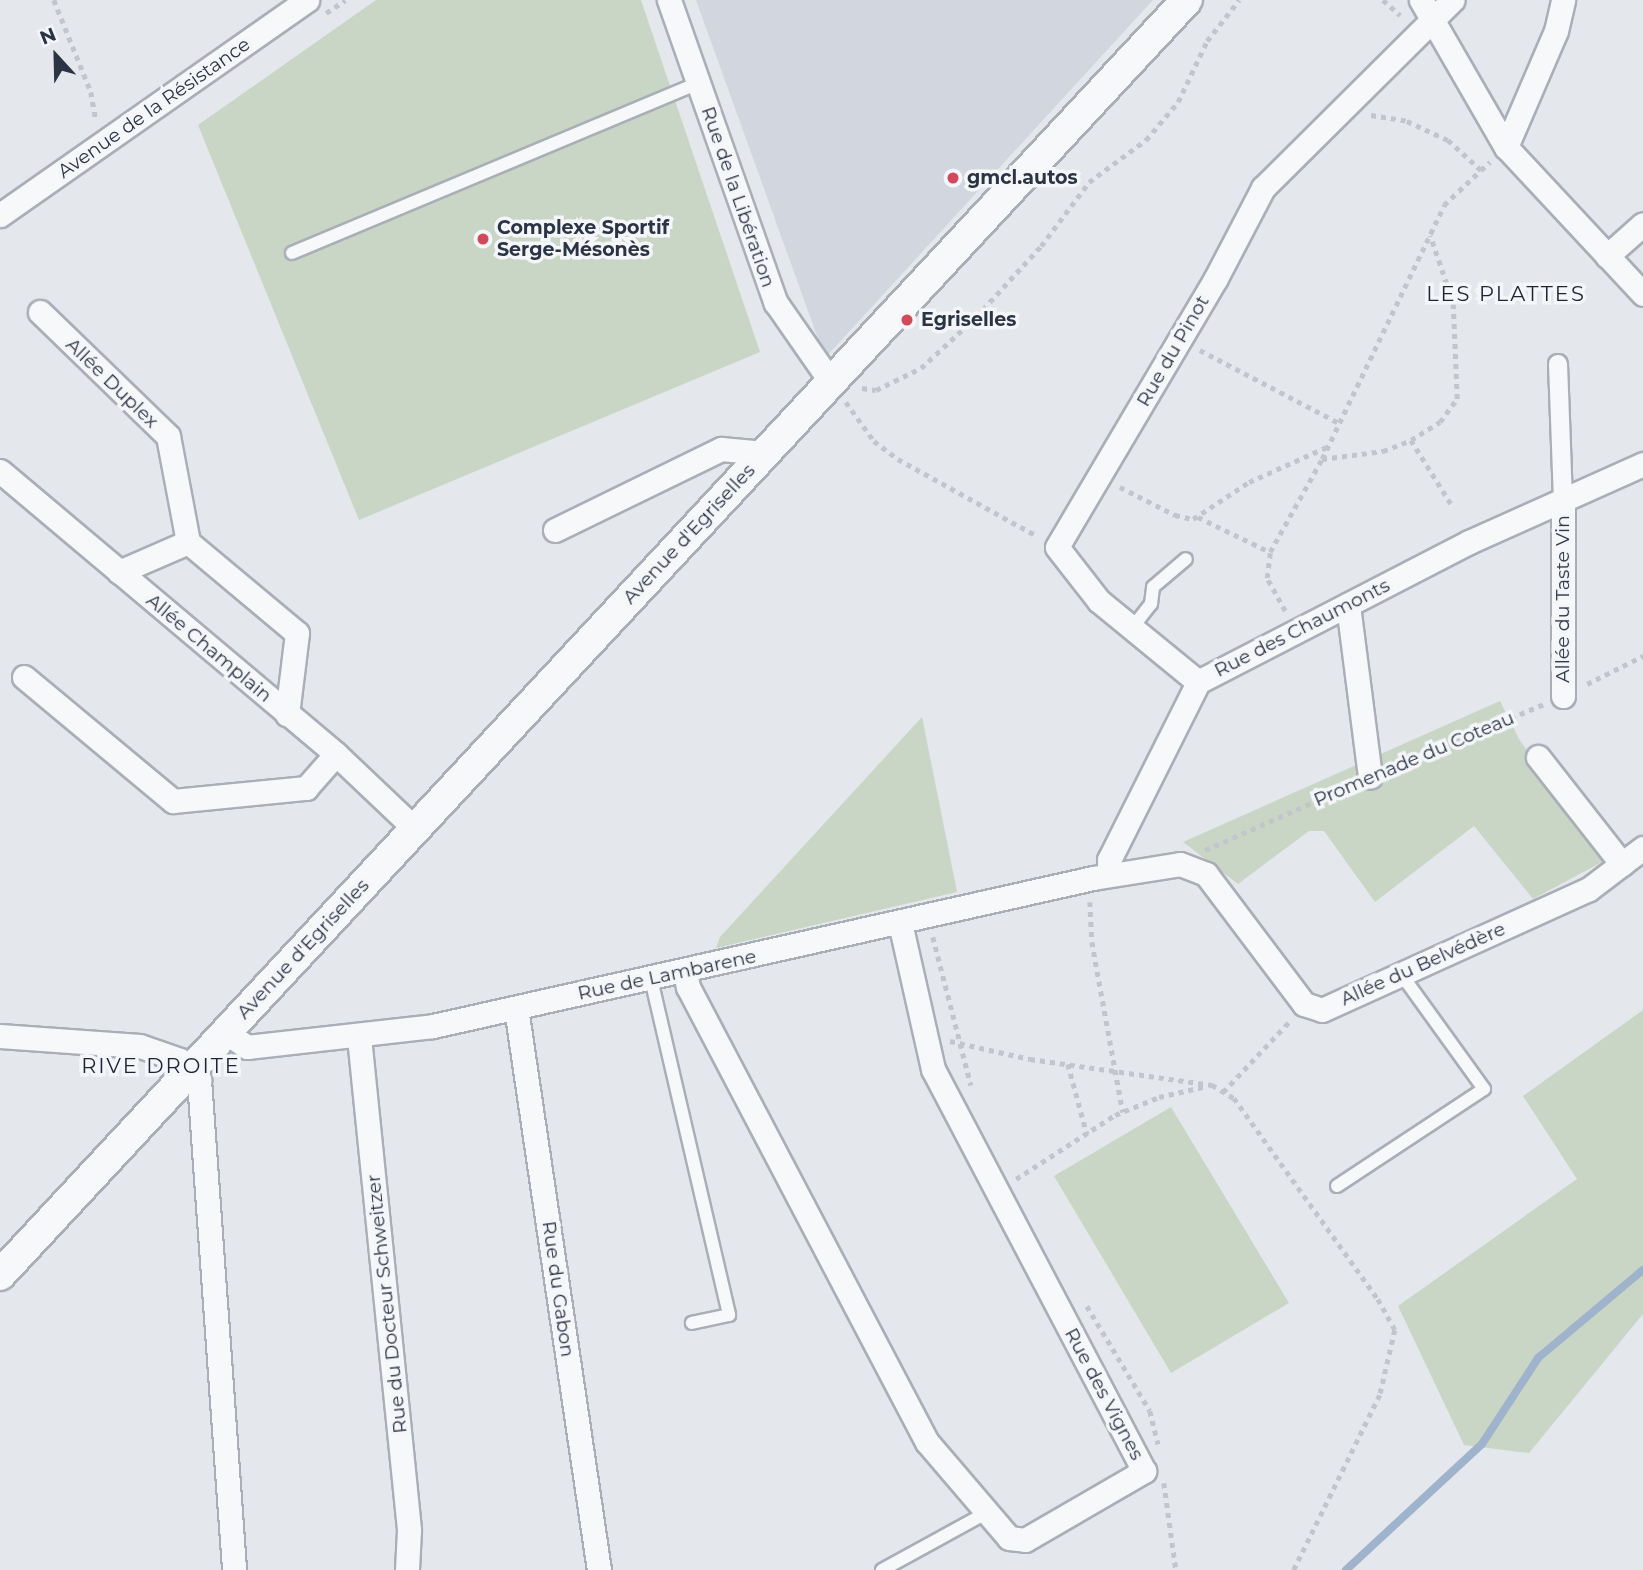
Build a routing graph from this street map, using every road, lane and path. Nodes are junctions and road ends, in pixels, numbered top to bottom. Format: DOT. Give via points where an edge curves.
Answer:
graph roads {
  1 [pos="54,0"];
  2 [pos="307,0"];
  3 [pos="669,0"];
  4 [pos="1187,0"];
  5 [pos="1239,0"];
  6 [pos="1421,0"];
  7 [pos="1452,0"];
  8 [pos="1563,0"];
  9 [pos="1434,22"];
  10 [pos="698,83"];
  11 [pos="96,121"];
  12 [pos="1321,131"];
  13 [pos="1506,147"];
  14 [pos="1481,170"];
  15 [pos="0,215"];
  16 [pos="1643,224"];
  17 [pos="1430,235"];
  18 [pos="292,253"];
  19 [pos="1607,256"];
  20 [pos="1643,294"];
  21 [pos="40,312"];
  22 [pos="1180,339"];
  23 [pos="1558,364"];
  24 [pos="831,382"];
  25 [pos="1339,423"];
  26 [pos="1411,440"];
  27 [pos="1328,447"];
  28 [pos="765,453"];
  29 [pos="1322,459"];
  30 [pos="1643,464"];
  31 [pos="0,471"];
  32 [pos="1099,476"];
  33 [pos="1563,502"];
  34 [pos="1453,507"];
  35 [pos="1197,517"];
  36 [pos="555,530"];
  37 [pos="188,542"];
  38 [pos="1057,547"];
  39 [pos="1270,552"];
  40 [pos="1185,559"];
  41 [pos="119,572"];
  42 [pos="1348,605"];
  43 [pos="1132,628"];
  44 [pos="1303,629"];
  45 [pos="1643,656"];
  46 [pos="24,677"];
  47 [pos="1198,682"];
  48 [pos="1563,696"];
  49 [pos="287,714"];
  50 [pos="336,754"];
  51 [pos="1538,757"];
  52 [pos="1370,777"];
  53 [pos="415,829"];
  54 [pos="1643,848"];
  55 [pos="1622,864"];
  56 [pos="1193,868"];
  57 [pos="1101,876"];
  58 [pos="928,916"];
  59 [pos="900,923"];
  60 [pos="685,972"];
  61 [pos="1401,974"];
  62 [pos="651,979"];
  63 [pos="1304,1004"];
  64 [pos="516,1008"];
  65 [pos="225,1032"];
  66 [pos="0,1036"];
  67 [pos="359,1037"];
  68 [pos="926,1039"];
  69 [pos="958,1042"];
  70 [pos="1068,1064"];
  71 [pos="191,1069"];
  72 [pos="1115,1071"];
  73 [pos="1212,1085"];
  74 [pos="973,1092"];
  75 [pos="1223,1092"];
  76 [pos="1123,1112"];
  77 [pos="1087,1134"];
  78 [pos="1011,1166"];
  79 [pos="1017,1178"];
  80 [pos="1337,1186"];
  81 [pos="996,1190"];
  82 [pos="1024,1191"];
  83 [pos="0,1275"];
  84 [pos="1084,1301"];
  85 [pos="692,1323"];
  86 [pos="1159,1453"];
  87 [pos="1163,1479"];
  88 [pos="986,1513"];
  89 [pos="234,1570"];
  90 [pos="407,1570"];
  91 [pos="600,1570"];
  92 [pos="881,1570"];
  93 [pos="1176,1570"];
  94 [pos="1294,1570"];
  1 -- 11 [label="path" via="91,92"];
  2 -- 15 [label="street, Avenue de la Résistance"];
  3 -- 10 [label="street, Rue de la Libération"];
  4 -- 24 [label="street, Avenue d'Egriselles"];
  5 -- 24 [label="path" via="1207,41 1178,102 1146,140 1089,182 1041,246 976,317 921,368 876,390"];
  6 -- 9 [label="street"];
  7 -- 9 [label="street, Rue du Pinot"];
  8 -- 13 [label="street" via="1556,31"];
  9 -- 12 [label="street, Rue du Pinot"];
  9 -- 13 [label="street"];
  10 -- 18 [label="lane"];
  10 -- 24 [label="street, Rue de la Libération" via="776,303"];
  12 -- 14 [label="path" via="1373,115 1407,121 1447,140"];
  12 -- 22 [label="street, Rue du Pinot" via="1263,188"];
  13 -- 14 [label="path"];
  13 -- 19 [label="street"];
  14 -- 17 [label="path" via="1444,205"];
  16 -- 19 [label="street"];
  17 -- 25 [label="path"];
  17 -- 26 [label="path" via="1453,303 1457,399 1440,422"];
  19 -- 20 [label="street"];
  21 -- 37 [label="street, Allée Duplex" via="168,436"];
  22 -- 25 [label="path"];
  22 -- 32 [label="street, Rue du Pinot"];
  23 -- 33 [label="street"];
  24 -- 28 [label="street, Avenue d'Egriselles"];
  24 -- 38 [label="path" via="874,440 898,459"];
  25 -- 27 [label="path"];
  26 -- 29 [label="path" via="1383,451"];
  26 -- 34 [label="path"];
  27 -- 29 [label="path"];
  27 -- 35 [label="path" via="1301,455 1249,482"];
  28 -- 36 [label="street" via="721,449"];
  28 -- 53 [label="street, Avenue d'Egriselles"];
  29 -- 39 [label="path"];
  30 -- 33 [label="street, Rue des Chaumonts"];
  31 -- 41 [label="street, Allée Champlain"];
  32 -- 35 [label="path" via="1175,515"];
  32 -- 38 [label="street, Rue du Pinot"];
  33 -- 42 [label="street, Rue des Chaumonts" via="1469,542"];
  33 -- 48 [label="street, Allée du Taste Vin"];
  35 -- 39 [label="path"];
  37 -- 41 [label="street"];
  37 -- 49 [label="street" via="297,633"];
  38 -- 43 [label="street" via="1099,601"];
  39 -- 44 [label="path" via="1267,578 1283,609"];
  40 -- 43 [label="lane" via="1153,587 1151,604"];
  41 -- 49 [label="street, Allée Champlain"];
  42 -- 44 [label="street, Rue des Chaumonts"];
  42 -- 52 [label="street"];
  43 -- 47 [label="street"];
  44 -- 47 [label="street, Rue des Chaumonts"];
  45 -- 48 [label="path, Promenade du Coteau"];
  46 -- 50 [label="street" via="173,801 306,788"];
  47 -- 57 [label="street, Rue des Chaumonts"];
  48 -- 52 [label="path, Promenade du Coteau"];
  49 -- 50 [label="street, Allée Champlain"];
  50 -- 53 [label="street, Allée Champlain"];
  51 -- 55 [label="street"];
  52 -- 56 [label="path, Promenade du Coteau" via="1208,846"];
  53 -- 65 [label="street, Avenue d'Egriselles"];
  54 -- 55 [label="street, Allée du Belvédère"];
  55 -- 61 [label="street, Allée du Belvédère" via="1589,889"];
  56 -- 57 [label="street" via="1180,864"];
  56 -- 63 [label="street" via="1212,881"];
  57 -- 58 [label="street, Rue de Lambarene"];
  57 -- 72 [label="path" via="1092,942"];
  58 -- 59 [label="street, Rue de Lambarene"];
  58 -- 69 [label="path"];
  59 -- 60 [label="street, Rue de Lambarene"];
  59 -- 68 [label="street, Rue des Vignes"];
  60 -- 62 [label="street, Rue de Lambarene"];
  60 -- 88 [label="street, Rue des Vignes" via="688,987 927,1442"];
  61 -- 63 [label="street, Allée du Belvédère" via="1322,1010"];
  61 -- 80 [label="lane" via="1484,1089"];
  62 -- 64 [label="street, Rue de Lambarene"];
  62 -- 85 [label="lane" via="729,1315"];
  63 -- 75 [label="path"];
  64 -- 67 [label="street, Rue de Lambarene"];
  64 -- 91 [label="street, Rue du Gabon"];
  65 -- 67 [label="street, Rue de Lambarene" via="247,1047"];
  65 -- 71 [label="street, Avenue d'Egriselles"];
  66 -- 71 [label="street" via="140,1046 180,1060"];
  67 -- 90 [label="street, Rue du Docteur Schweitzer" via="410,1530"];
  68 -- 69 [label="path"];
  68 -- 81 [label="street, Rue des Vignes" via="933,1069"];
  69 -- 70 [label="path"];
  69 -- 74 [label="path"];
  70 -- 72 [label="path"];
  70 -- 77 [label="path"];
  71 -- 83 [label="street, Avenue d'Egriselles"];
  71 -- 89 [label="street" via="199,1080"];
  72 -- 73 [label="path"];
  72 -- 76 [label="path"];
  73 -- 75 [label="path"];
  73 -- 76 [label="path" via="1158,1097"];
  75 -- 94 [label="path" via="1234,1098 1292,1174 1395,1331 1380,1395"];
  76 -- 77 [label="path"];
  77 -- 79 [label="path"];
  78 -- 79 [label="path"];
  79 -- 81 [label="path"];
  79 -- 82 [label="path"];
  81 -- 88 [label="street, Rue des Vignes" via="1144,1471 1024,1540 1009,1538"];
  84 -- 86 [label="path" via="1150,1410"];
  87 -- 93 [label="path"];
  88 -- 92 [label="lane"];
}
